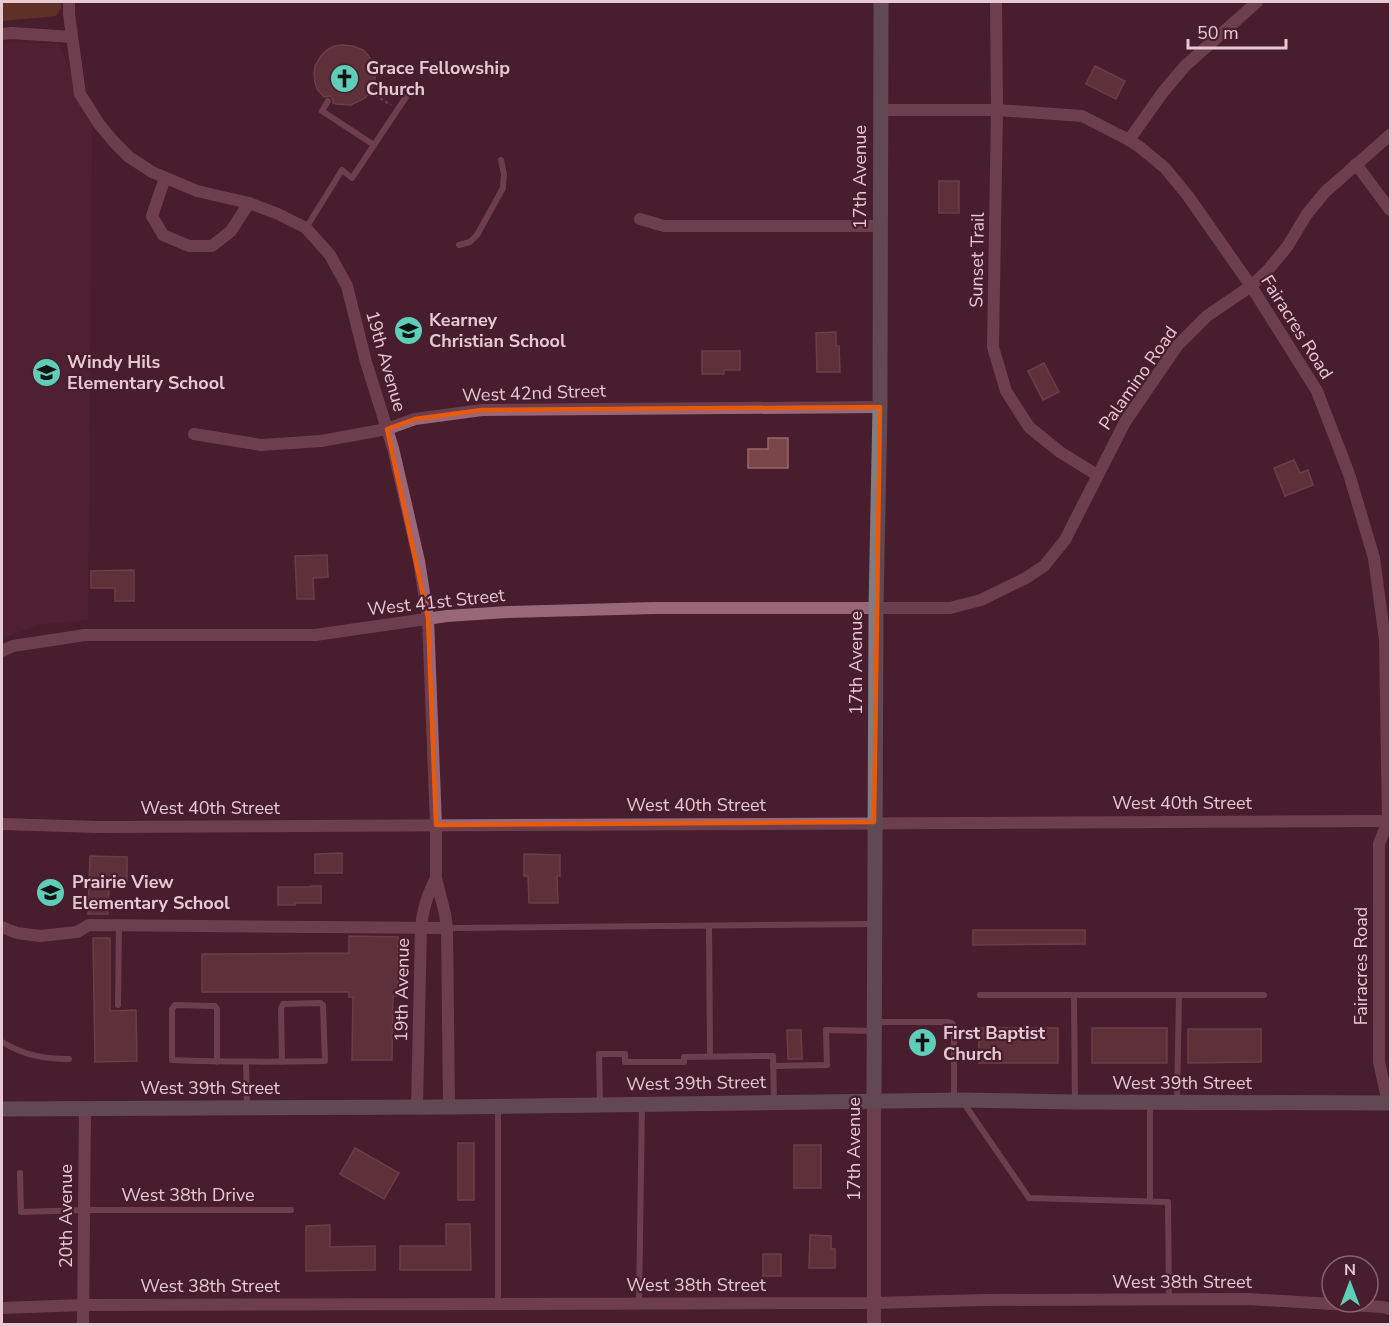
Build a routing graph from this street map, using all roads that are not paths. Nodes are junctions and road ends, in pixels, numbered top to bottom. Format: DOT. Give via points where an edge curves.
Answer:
graph roads {
  1 [pos="69,2"];
  2 [pos="881,2"];
  3 [pos="996,2"];
  4 [pos="1257,2"];
  5 [pos="2,34"];
  6 [pos="72,37"];
  7 [pos="406,97"];
  8 [pos="328,100"];
  9 [pos="880,110"];
  10 [pos="997,110"];
  11 [pos="1390,135"];
  12 [pos="1128,140"];
  13 [pos="374,145"];
  14 [pos="501,160"];
  15 [pos="1356,164"];
  16 [pos="165,178"];
  17 [pos="249,203"];
  18 [pos="1390,210"];
  19 [pos="640,219"];
  20 [pos="880,226"];
  21 [pos="306,228"];
  22 [pos="459,245"];
  23 [pos="1251,286"];
  24 [pos="880,407"];
  25 [pos="387,429"];
  26 [pos="194,434"];
  27 [pos="1097,475"];
  28 [pos="876,608"];
  29 [pos="428,618"];
  30 [pos="2,651"];
  31 [pos="874,822"];
  32 [pos="1390,823"];
  33 [pos="2,824"];
  34 [pos="436,825"];
  35 [pos="436,878"];
  36 [pos="874,924"];
  37 [pos="118,925"];
  38 [pos="709,926"];
  39 [pos="2,927"];
  40 [pos="421,928"];
  41 [pos="447,928"];
  42 [pos="980,995"];
  43 [pos="1074,995"];
  44 [pos="1179,995"];
  45 [pos="1264,995"];
  46 [pos="118,1005"];
  47 [pos="874,1026"];
  48 [pos="2,1042"];
  49 [pos="710,1056"];
  50 [pos="69,1059"];
  51 [pos="217,1062"];
  52 [pos="282,1062"];
  53 [pos="246,1063"];
  54 [pos="773,1066"];
  55 [pos="958,1100"];
  56 [pos="1390,1100"];
  57 [pos="874,1101"];
  58 [pos="774,1102"];
  59 [pos="1076,1102"];
  60 [pos="1150,1103"];
  61 [pos="1177,1103"];
  62 [pos="600,1104"];
  63 [pos="642,1104"];
  64 [pos="498,1105"];
  65 [pos="417,1106"];
  66 [pos="246,1107"];
  67 [pos="449,1107"];
  68 [pos="85,1108"];
  69 [pos="2,1109"];
  70 [pos="20,1173"];
  71 [pos="1150,1201"];
  72 [pos="84,1210"];
  73 [pos="291,1210"];
  74 [pos="1169,1299"];
  75 [pos="639,1303"];
  76 [pos="498,1304"];
  77 [pos="874,1304"];
  78 [pos="83,1305"];
  79 [pos="2,1308"];
  80 [pos="1390,1309"];
  81 [pos="83,1324"];
  82 [pos="874,1324"];
  1 -- 6 [label="street, 19th Avenue"];
  2 -- 9 [label="main road, 17th Avenue"];
  3 -- 10 [label="street, Sunset Trail"];
  4 -- 12 [label="street" via="1185,66"];
  5 -- 6 [label="street"];
  6 -- 16 [label="street, 19th Avenue" via="80,94 99,124 129,157"];
  7 -- 13 [label="lane"];
  8 -- 13 [label="lane" via="322,111"];
  9 -- 10 [label="street, Fairacres Road"];
  9 -- 20 [label="main road, 17th Avenue"];
  10 -- 12 [label="street, Fairacres Road" via="1082,116"];
  10 -- 27 [label="street, Sunset Trail" via="993,347 1006,391 1029,427"];
  11 -- 15 [label="street, Palamino Road"];
  12 -- 23 [label="street, Fairacres Road" via="1176,180"];
  13 -- 21 [label="lane" via="352,178 342,170"];
  14 -- 22 [label="lane" via="503,188 477,235"];
  15 -- 18 [label="street"];
  15 -- 23 [label="street, Palamino Road" via="1315,203 1278,259"];
  16 -- 17 [label="street, 19th Avenue" via="197,191"];
  16 -- 17 [label="street" via="152,216 163,235 189,246 212,246 231,231"];
  17 -- 21 [label="street, 19th Avenue"];
  19 -- 20 [label="street" via="664,226"];
  20 -- 24 [label="main road, 17th Avenue"];
  21 -- 25 [label="street, 19th Avenue" via="330,255 347,286"];
  23 -- 27 [label="street, Palamino Road" via="1207,316 1177,346 1125,422"];
  23 -- 32 [label="street, Fairacres Road" via="1317,391 1349,474 1374,558 1385,640"];
  24 -- 25 [label="street, West 42nd Street" via="482,410 415,419"];
  24 -- 28 [label="main road, 17th Avenue"];
  25 -- 26 [label="street, West 42nd Street" via="321,441 261,445"];
  25 -- 29 [label="street, 19th Avenue" via="419,561"];
  27 -- 28 [label="street, Palamino Road" via="1065,540 1044,566 1026,578 981,600 951,608"];
  28 -- 29 [label="street, West 41st Street" via="654,608"];
  28 -- 31 [label="main road, 17th Avenue"];
  29 -- 30 [label="street, West 41st Street" via="315,635 85,635"];
  29 -- 34 [label="street, 19th Avenue"];
  31 -- 32 [label="street, West 40th Street"];
  31 -- 34 [label="street, West 40th Street"];
  31 -- 36 [label="main road, 17th Avenue"];
  32 -- 56 [label="street, Fairacres Road" via="1379,844 1379,1062"];
  33 -- 34 [label="street, West 40th Street"];
  34 -- 35 [label="street, 19th Avenue"];
  35 -- 40 [label="street, 19th Avenue" via="425,902"];
  35 -- 41 [label="street, 19th Avenue"];
  36 -- 38 [label="lane"];
  36 -- 47 [label="main road, 17th Avenue"];
  37 -- 39 [label="street" via="89,925 77,932 40,936"];
  37 -- 40 [label="street"];
  37 -- 46 [label="lane"];
  38 -- 41 [label="lane"];
  38 -- 49 [label="lane"];
  40 -- 41 [label="street"];
  40 -- 65 [label="street, 19th Avenue"];
  41 -- 67 [label="street, 19th Avenue"];
  42 -- 43 [label="lane"];
  43 -- 44 [label="lane"];
  43 -- 59 [label="lane"];
  44 -- 45 [label="lane"];
  44 -- 61 [label="lane"];
  47 -- 54 [label="lane" via="826,1030 826,1065"];
  47 -- 55 [label="lane" via="952,1023"];
  47 -- 57 [label="main road, 17th Avenue"];
  48 -- 50 [label="lane" via="48,1059"];
  49 -- 54 [label="lane" via="773,1056"];
  49 -- 62 [label="lane" via="684,1057 684,1062 625,1062 625,1054 599,1054"];
  51 -- 51 [label="lane" via="215,1006 175,1005 172,1060"];
  51 -- 53 [label="lane"];
  52 -- 52 [label="lane" via="325,1061 321,1003 284,1004"];
  52 -- 53 [label="lane"];
  53 -- 66 [label="lane"];
  54 -- 58 [label="lane"];
  55 -- 57 [label="main road, West 39th Street"];
  55 -- 59 [label="main road, West 39th Street"];
  55 -- 71 [label="lane" via="1029,1198"];
  56 -- 61 [label="main road, West 39th Street"];
  57 -- 58 [label="main road, West 39th Street"];
  57 -- 77 [label="street, 17th Avenue"];
  58 -- 63 [label="main road, West 39th Street"];
  59 -- 60 [label="main road, West 39th Street"];
  60 -- 61 [label="main road, West 39th Street"];
  60 -- 71 [label="lane"];
  62 -- 63 [label="main road, West 39th Street"];
  62 -- 64 [label="main road, West 39th Street"];
  63 -- 75 [label="lane"];
  64 -- 67 [label="main road, West 39th Street"];
  64 -- 76 [label="lane"];
  65 -- 66 [label="main road, West 39th Street"];
  65 -- 67 [label="main road, West 39th Street"];
  66 -- 68 [label="main road, West 39th Street"];
  68 -- 69 [label="main road, West 39th Street"];
  68 -- 72 [label="street, 20th Avenue"];
  70 -- 72 [label="lane, West 38th Drive" via="21,1212"];
  71 -- 74 [label="lane" via="1168,1202"];
  72 -- 73 [label="lane, West 38th Drive"];
  72 -- 78 [label="street, 20th Avenue"];
  74 -- 77 [label="street, West 38th Street"];
  74 -- 80 [label="street, West 38th Street" via="1248,1299"];
  75 -- 76 [label="street, West 38th Street"];
  75 -- 77 [label="street, West 38th Street"];
  76 -- 78 [label="street, West 38th Street"];
  77 -- 82 [label="street, 17th Avenue"];
  78 -- 79 [label="street, West 38th Street"];
  78 -- 81 [label="street, 20th Avenue"];
}
